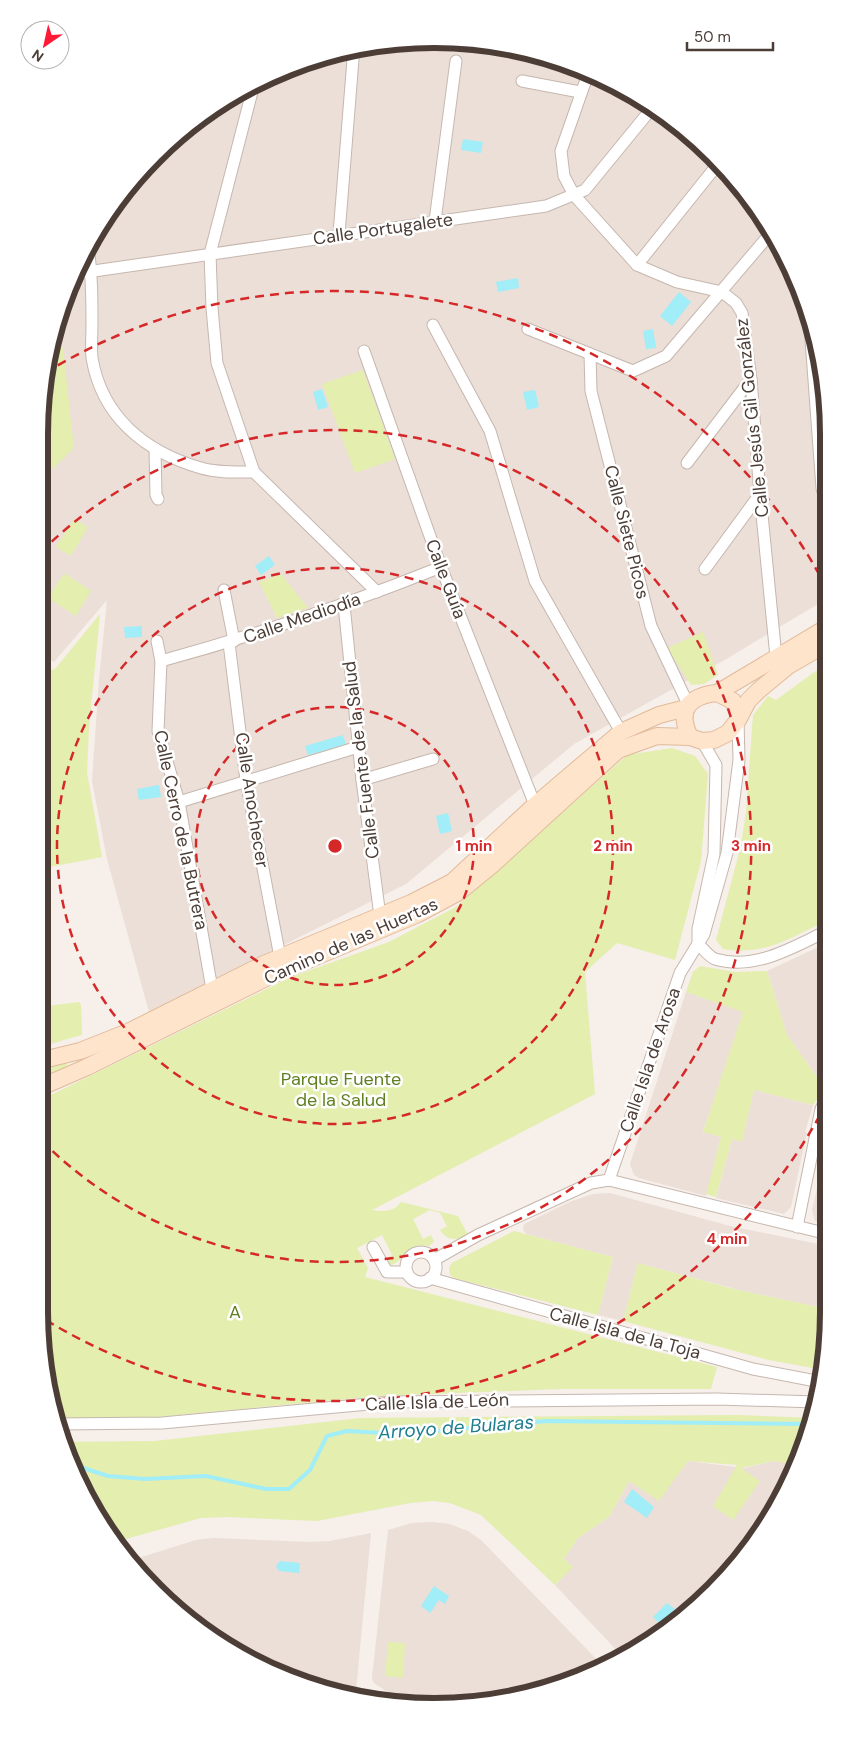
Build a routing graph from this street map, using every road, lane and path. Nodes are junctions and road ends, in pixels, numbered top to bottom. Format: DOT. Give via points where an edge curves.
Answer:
graph roads {
  1 [pos="353,56"];
  2 [pos="456,61"];
  3 [pos="586,79"];
  4 [pos="522,81"];
  5 [pos="580,92"];
  6 [pos="252,93"];
  7 [pos="648,113"];
  8 [pos="714,169"];
  9 [pos="574,195"];
  10 [pos="435,222"];
  11 [pos="339,234"];
  12 [pos="766,238"];
  13 [pos="210,254"];
  14 [pos="89,259"];
  15 [pos="637,265"];
  16 [pos="91,272"];
  17 [pos="83,273"];
  18 [pos="722,292"];
  19 [pos="432,325"];
  20 [pos="528,329"];
  21 [pos="364,351"];
  22 [pos="590,354"];
  23 [pos="813,362"];
  24 [pos="751,379"];
  25 [pos="156,449"];
  26 [pos="820,461"];
  27 [pos="686,463"];
  28 [pos="254,472"];
  29 [pos="760,494"];
  30 [pos="158,499"];
  31 [pos="441,567"];
  32 [pos="705,568"];
  33 [pos="224,590"];
  34 [pos="377,592"];
  35 [pos="344,605"];
  36 [pos="820,631"];
  37 [pos="157,641"];
  38 [pos="232,642"];
  39 [pos="820,647"];
  40 [pos="776,656"];
  41 [pos="161,661"];
  42 [pos="717,693"];
  43 [pos="687,706"];
  44 [pos="739,717"];
  45 [pos="621,732"];
  46 [pos="696,739"];
  47 [pos="358,747"];
  48 [pos="433,759"];
  49 [pos="246,780"];
  50 [pos="362,780"];
  51 [pos="179,802"];
  52 [pos="535,805"];
  53 [pos="380,916"];
  54 [pos="820,934"];
  55 [pos="698,944"];
  56 [pos="280,957"];
  57 [pos="212,989"];
  58 [pos="48,1058"];
  59 [pos="48,1084"];
  60 [pos="820,1114"];
  61 [pos="609,1180"];
  62 [pos="797,1227"];
  63 [pos="820,1232"];
  64 [pos="373,1246"];
  65 [pos="434,1260"];
  66 [pos="407,1272"];
  67 [pos="430,1278"];
  68 [pos="813,1380"];
  69 [pos="808,1402"];
  70 [pos="65,1424"];
  1 -- 11 [label="street"];
  2 -- 10 [label="street"];
  3 -- 5 [label="street"];
  4 -- 5 [label="street"];
  5 -- 9 [label="street" via="561,151 564,176"];
  6 -- 13 [label="street"];
  7 -- 9 [label="street, Calle Portugalete" via="585,190"];
  8 -- 15 [label="street"];
  9 -- 10 [label="street, Calle Portugalete" via="546,206"];
  9 -- 15 [label="street"];
  10 -- 11 [label="street, Calle Portugalete"];
  11 -- 13 [label="street, Calle Portugalete"];
  12 -- 18 [label="street"];
  13 -- 16 [label="street, Calle Portugalete"];
  13 -- 28 [label="street" via="218,363"];
  14 -- 16 [label="street"];
  15 -- 18 [label="street" via="677,282"];
  16 -- 17 [label="street, Calle Portugalete"];
  16 -- 25 [label="street" via="92,357 101,392 125,428"];
  18 -- 22 [label="street" via="666,356 632,371"];
  18 -- 24 [label="street, Calle Jesús Gil González" via="736,303 742,313"];
  19 -- 45 [label="street" via="490,431 535,581"];
  20 -- 22 [label="street"];
  21 -- 31 [label="street, Calle Guía"];
  22 -- 43 [label="street, Calle Siete Picos" via="592,391 651,626"];
  23 -- 26 [label="street"];
  24 -- 27 [label="street"];
  24 -- 29 [label="street, Calle Jesús Gil González"];
  25 -- 28 [label="street" via="201,468"];
  25 -- 30 [label="street"];
  28 -- 34 [label="street"];
  29 -- 32 [label="street"];
  29 -- 40 [label="street, Calle Jesús Gil González"];
  31 -- 34 [label="street, Calle Mediodía"];
  31 -- 52 [label="street, Calle Guía"];
  33 -- 38 [label="street, Calle Anochecer"];
  34 -- 35 [label="street, Calle Mediodía"];
  35 -- 38 [label="street, Calle Mediodía"];
  35 -- 47 [label="street, Calle Fuente de la Salud"];
  36 -- 40 [label="main road"];
  37 -- 41 [label="street, Calle Cerro de la Butrera"];
  38 -- 41 [label="street, Calle Mediodía"];
  38 -- 49 [label="street, Calle Anochecer"];
  39 -- 44 [label="main road" via="788,666 766,684 748,700"];
  40 -- 42 [label="main road"];
  41 -- 51 [label="street, Calle Cerro de la Butrera" via="158,731"];
  42 -- 43 [label="main road" via="708,694"];
  42 -- 44 [label="main road" via="733,701"];
  43 -- 45 [label="main road, Camino de las Huertas"];
  43 -- 46 [label="main road" via="684,726"];
  44 -- 46 [label="main road" via="728,733 714,740"];
  44 -- 55 [label="street, Calle Isla de Arosa" via="739,760 727,853 704,934"];
  45 -- 52 [label="main road, Camino de las Huertas"];
  46 -- 55 [label="street, Calle Isla de Arosa" via="716,765 714,854 698,929"];
  46 -- 59 [label="main road, Camino de las Huertas" via="657,736 618,750 459,892 426,910 270,976"];
  47 -- 49 [label="street"];
  47 -- 50 [label="street, Calle Fuente de la Salud"];
  48 -- 50 [label="street"];
  49 -- 51 [label="street"];
  49 -- 56 [label="street, Calle Anochecer"];
  50 -- 53 [label="street, Calle Fuente de la Salud"];
  51 -- 57 [label="street, Calle Cerro de la Butrera"];
  52 -- 53 [label="main road, Camino de las Huertas" via="452,882"];
  53 -- 56 [label="main road, Camino de las Huertas"];
  54 -- 55 [label="street" via="760,961 714,959"];
  55 -- 61 [label="street, Calle Isla de Arosa" via="680,973"];
  56 -- 57 [label="main road, Camino de las Huertas"];
  57 -- 58 [label="main road, Camino de las Huertas" via="98,1044"];
  60 -- 62 [label="street"];
  61 -- 62 [label="street"];
  61 -- 65 [label="street" via="591,1183 478,1235"];
  62 -- 63 [label="street"];
  64 -- 66 [label="street" via="387,1272"];
  65 -- 66 [label="street" via="427,1254 417,1253 407,1262"];
  65 -- 67 [label="street" via="435,1270"];
  66 -- 67 [label="street" via="417,1281"];
  67 -- 68 [label="street, Calle Isla de la Toja" via="754,1369"];
  69 -- 70 [label="street, Calle Isla de León" via="717,1399 391,1402 162,1423"];
}
